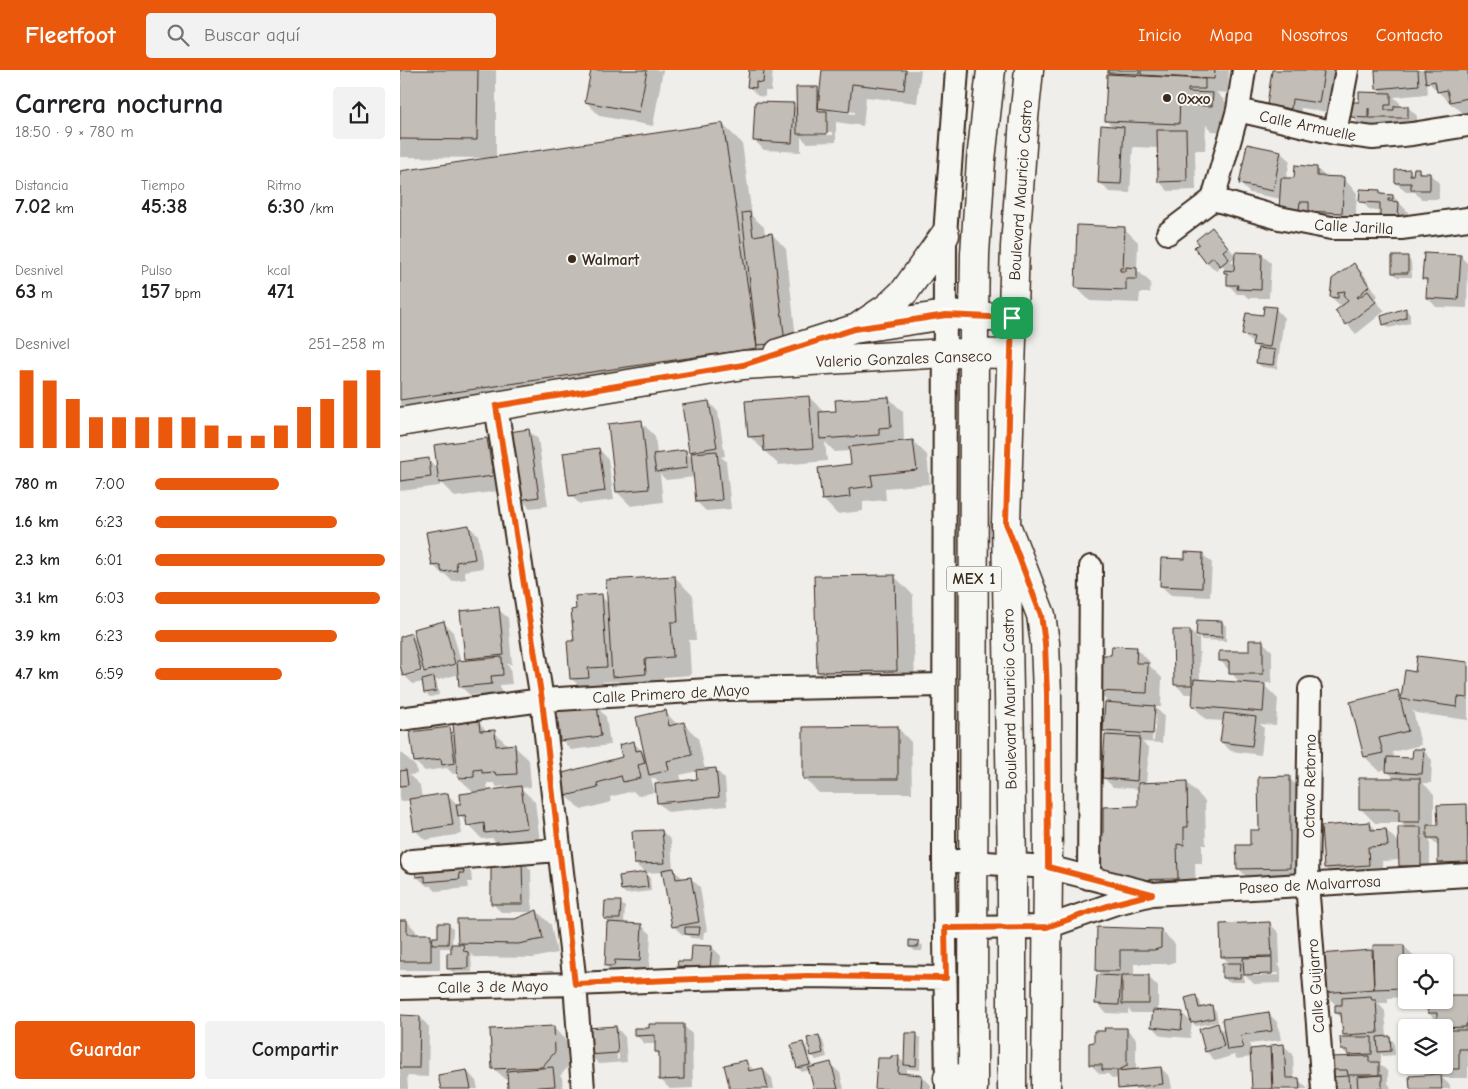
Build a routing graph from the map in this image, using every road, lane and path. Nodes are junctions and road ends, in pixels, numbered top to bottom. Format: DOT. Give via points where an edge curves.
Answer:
graph roads {
  1 [pos="957,70"];
  2 [pos="990,70"];
  3 [pos="1029,70"];
  4 [pos="1244,70"];
  5 [pos="1347,70"];
  6 [pos="1238,110"];
  7 [pos="1468,126"];
  8 [pos="1335,133"];
  9 [pos="1213,199"];
  10 [pos="1468,219"];
  11 [pos="1168,233"];
  12 [pos="946,235"];
  13 [pos="946,315"];
  14 [pos="974,315"];
  15 [pos="1012,318"];
  16 [pos="854,329"];
  17 [pos="946,353"];
  18 [pos="974,353"];
  19 [pos="1010,354"];
  20 [pos="743,365"];
  21 [pos="496,406"];
  22 [pos="400,422"];
  23 [pos="1006,523"];
  24 [pos="1091,567"];
  25 [pos="944,685"];
  26 [pos="1310,689"];
  27 [pos="542,700"];
  28 [pos="400,719"];
  29 [pos="559,850"];
  30 [pos="944,860"];
  31 [pos="412,861"];
  32 [pos="974,861"];
  33 [pos="1012,864"];
  34 [pos="1048,867"];
  35 [pos="1468,875"];
  36 [pos="1089,878"];
  37 [pos="1308,883"];
  38 [pos="1152,894"];
  39 [pos="1047,927"];
  40 [pos="945,928"];
  41 [pos="974,928"];
  42 [pos="1011,928"];
  43 [pos="946,978"];
  44 [pos="575,984"];
  45 [pos="400,988"];
  46 [pos="960,1084"];
  47 [pos="583,1089"];
  48 [pos="1012,1089"];
  49 [pos="1046,1089"];
  50 [pos="1323,1089"];
  1 -- 12 [label="street"];
  2 -- 14 [label="main road, Boulevard Mauricio Castro / MEX 1" via="981,160"];
  3 -- 15 [label="main road, Boulevard Mauricio Castro / MEX 1"];
  4 -- 6 [label="street"];
  5 -- 8 [label="street"];
  6 -- 8 [label="street, Calle Armuelle"];
  6 -- 9 [label="street"];
  7 -- 8 [label="street, Calle Armuelle" via="1373,138"];
  9 -- 10 [label="street, Calle Jarilla" via="1279,218 1331,228 1401,228"];
  9 -- 11 [label="street"];
  12 -- 13 [label="street"];
  12 -- 16 [label="main road" via="905,291 888,307"];
  13 -- 14 [label="main road, Valerio Gonzales Canseco"];
  13 -- 16 [label="main road, Valerio Gonzales Canseco"];
  13 -- 17 [label="street"];
  14 -- 15 [label="main road, Valerio Gonzales Canseco"];
  14 -- 18 [label="main road, Boulevard Mauricio Castro / MEX 1"];
  15 -- 19 [label="main road, Boulevard Mauricio Castro / MEX 1"];
  16 -- 20 [label="main road, Valerio Gonzales Canseco"];
  17 -- 18 [label="main road, Valerio Gonzales Canseco"];
  17 -- 20 [label="main road, Valerio Gonzales Canseco"];
  17 -- 25 [label="street"];
  18 -- 19 [label="main road, Valerio Gonzales Canseco"];
  18 -- 32 [label="main road, Boulevard Mauricio Castro / MEX 1"];
  19 -- 23 [label="main road, Boulevard Mauricio Castro / MEX 1"];
  20 -- 21 [label="main road"];
  21 -- 22 [label="main road"];
  21 -- 27 [label="street"];
  23 -- 33 [label="main road, Boulevard Mauricio Castro / MEX 1"];
  23 -- 34 [label="main road" via="1041,615 1045,643"];
  24 -- 36 [label="street"];
  25 -- 27 [label="street, Calle Primero de Mayo" via="725,689"];
  25 -- 30 [label="street"];
  26 -- 37 [label="street, Octavo Retorno"];
  27 -- 28 [label="street, Calle Primero de Mayo"];
  27 -- 29 [label="street"];
  29 -- 31 [label="street"];
  29 -- 44 [label="street"];
  30 -- 32 [label="street, Paseo de Malvarrosa"];
  30 -- 40 [label="street"];
  32 -- 33 [label="street, Paseo de Malvarrosa"];
  32 -- 41 [label="main road, Boulevard Mauricio Castro / MEX 1"];
  33 -- 34 [label="street, Paseo de Malvarrosa"];
  33 -- 42 [label="main road, Boulevard Mauricio Castro / MEX 1"];
  34 -- 36 [label="street, Paseo de Malvarrosa"];
  34 -- 39 [label="main road"];
  35 -- 37 [label="street, Paseo de Malvarrosa"];
  36 -- 38 [label="street, Paseo de Malvarrosa"];
  37 -- 38 [label="street, Paseo de Malvarrosa"];
  37 -- 50 [label="street, Calle Guijarro"];
  38 -- 39 [label="street, Paseo de Malvarrosa"];
  39 -- 42 [label="street, Paseo de Malvarrosa"];
  39 -- 49 [label="main road"];
  40 -- 41 [label="street, Paseo de Malvarrosa"];
  40 -- 43 [label="street"];
  41 -- 42 [label="street, Paseo de Malvarrosa"];
  41 -- 46 [label="main road, Boulevard Mauricio Castro / MEX 1"];
  42 -- 48 [label="main road, Boulevard Mauricio Castro / MEX 1"];
  43 -- 44 [label="street, Calle 3 de Mayo" via="808,976"];
  43 -- 46 [label="street"];
  44 -- 45 [label="street, Calle 3 de Mayo"];
  44 -- 47 [label="street"];
}
